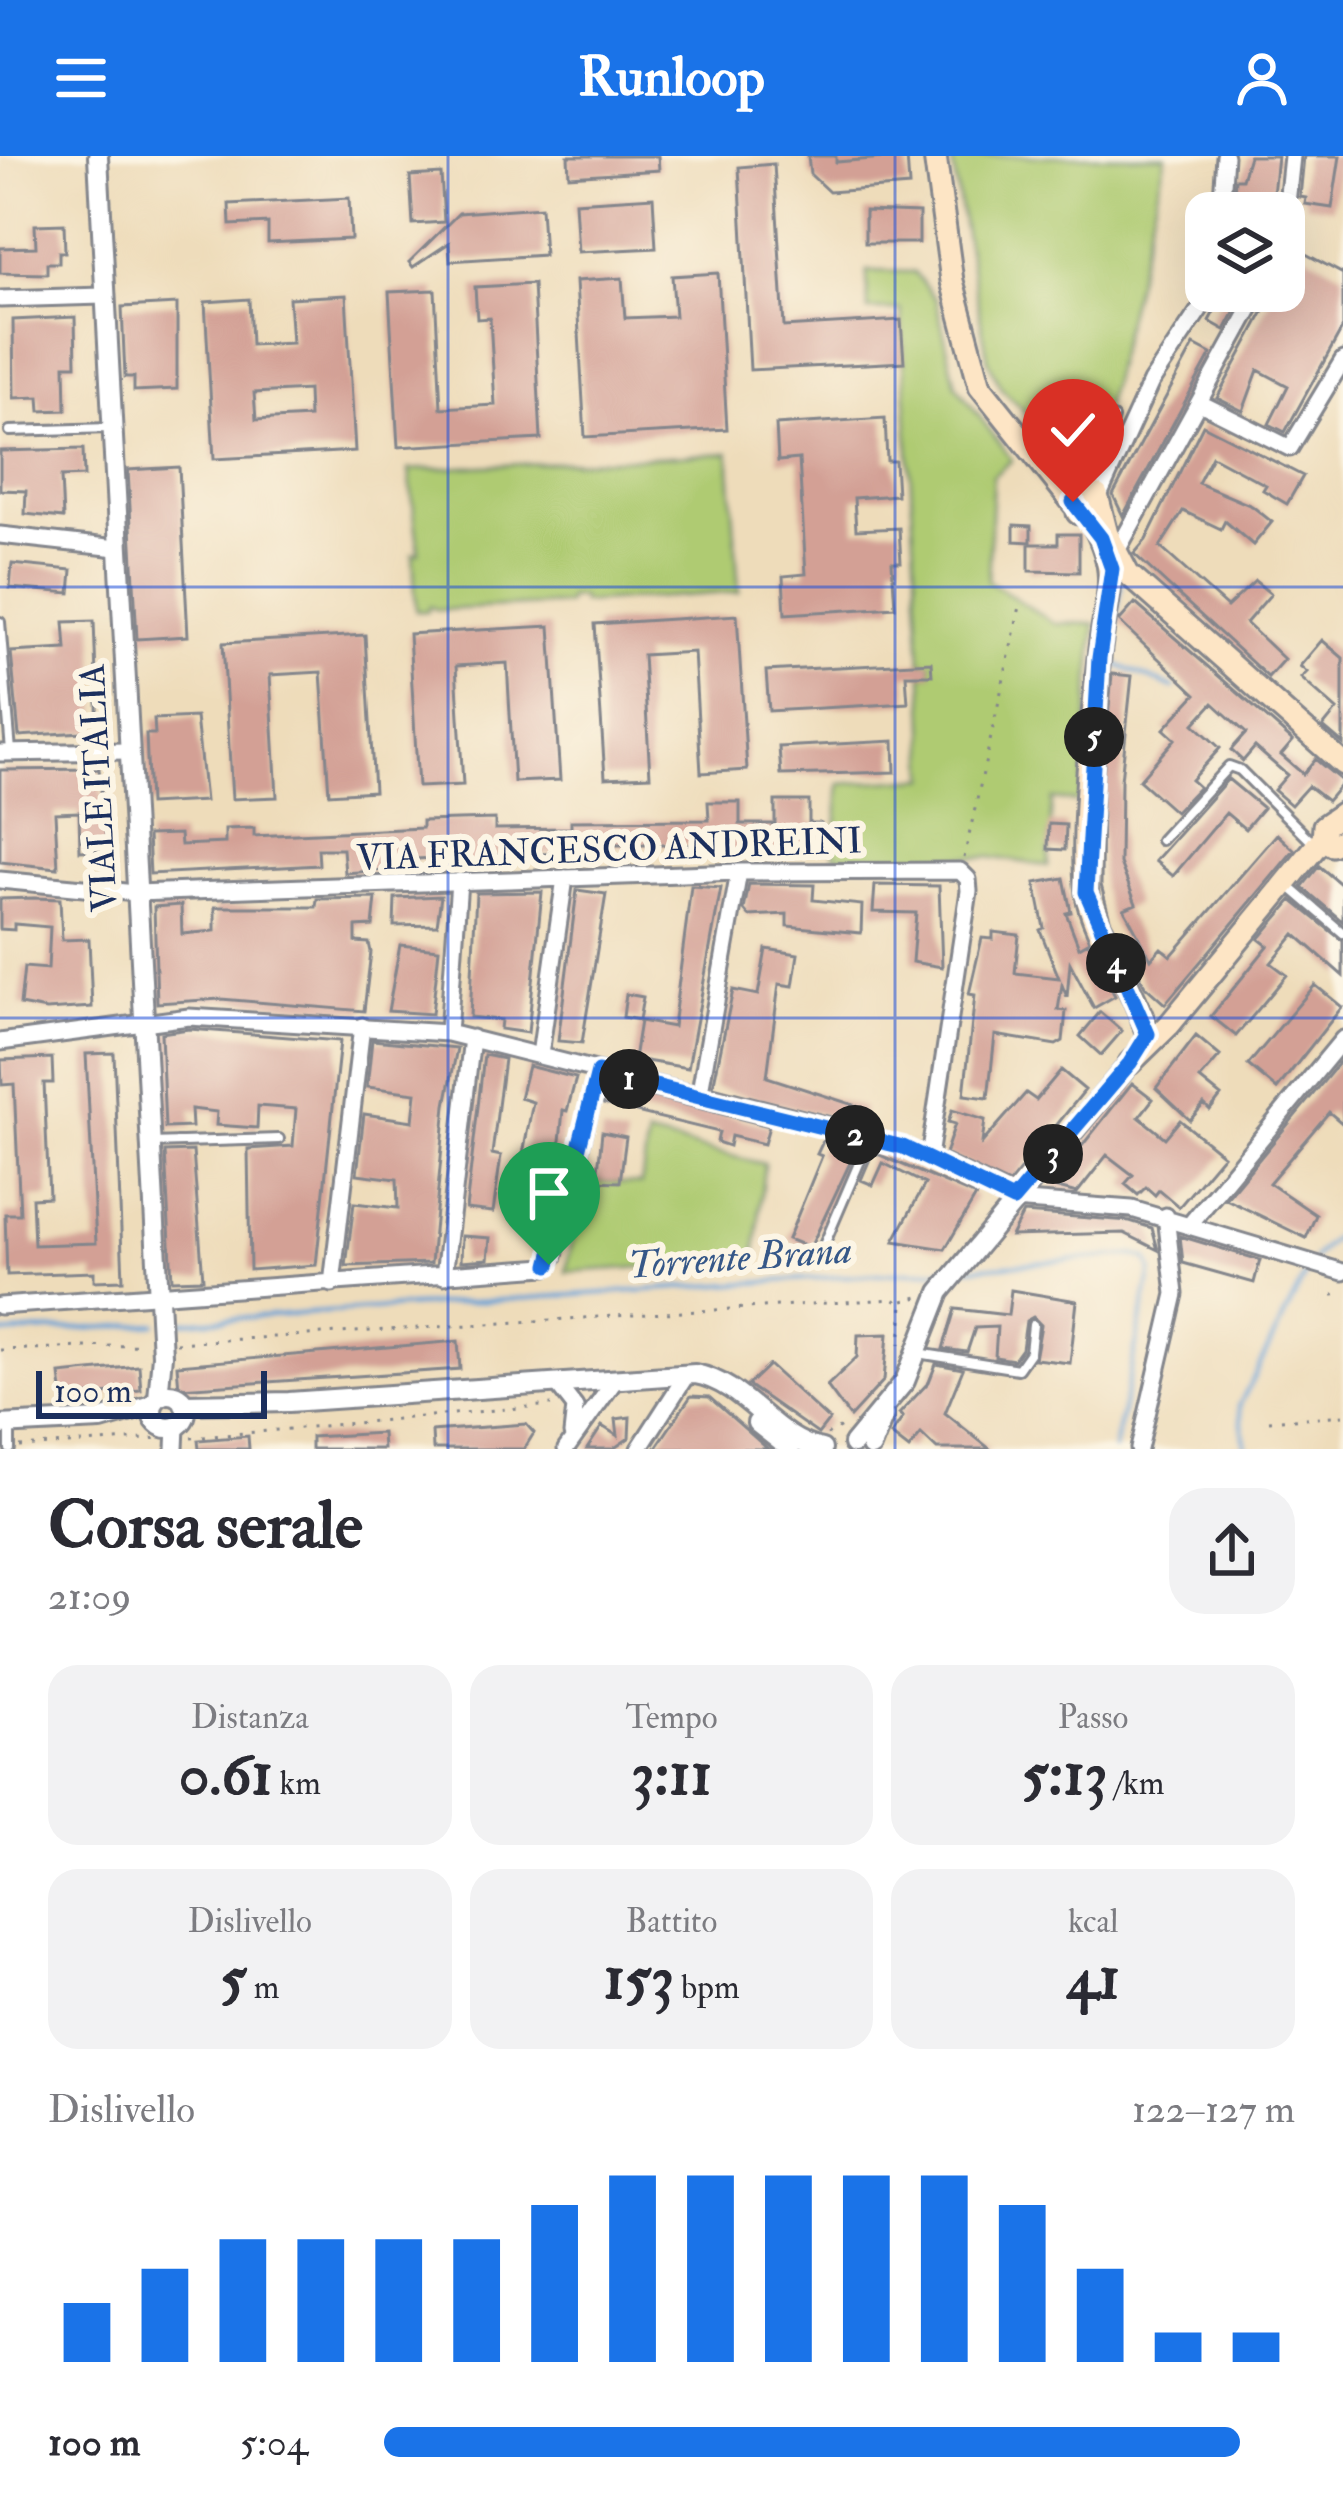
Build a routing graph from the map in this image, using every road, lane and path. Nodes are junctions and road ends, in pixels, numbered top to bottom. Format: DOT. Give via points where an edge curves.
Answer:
graph roads {
  1 [pos="98,156"];
  2 [pos="935,156"];
  3 [pos="1225,156"];
  4 [pos="1292,156"];
  5 [pos="1222,192"];
  6 [pos="1288,192"];
  7 [pos="103,296"];
  8 [pos="0,299"];
  9 [pos="1198,312"];
  10 [pos="1249,312"];
  11 [pos="1343,360"];
  12 [pos="1200,404"];
  13 [pos="1113,418"];
  14 [pos="110,428"];
  15 [pos="10,431"];
  16 [pos="1087,499"];
  17 [pos="0,535"];
  18 [pos="116,548"];
  19 [pos="1114,558"];
  20 [pos="1022,602"];
  21 [pos="0,622"];
  22 [pos="128,751"];
  23 [pos="5,753"];
  24 [pos="1343,764"];
  25 [pos="1335,835"];
  26 [pos="1161,840"];
  27 [pos="739,872"];
  28 [pos="960,872"];
  29 [pos="566,878"];
  30 [pos="0,880"];
  31 [pos="459,881"];
  32 [pos="1285,883"];
  33 [pos="136,893"];
  34 [pos="1343,933"];
  35 [pos="1200,983"];
  36 [pos="143,1023"];
  37 [pos="362,1026"];
  38 [pos="448,1033"];
  39 [pos="1148,1034"];
  40 [pos="472,1038"];
  41 [pos="1343,1039"];
  42 [pos="0,1042"];
  43 [pos="540,1055"];
  44 [pos="1130,1063"];
  45 [pos="598,1072"];
  46 [pos="699,1096"];
  47 [pos="279,1139"];
  48 [pos="870,1139"];
  49 [pos="149,1143"];
  50 [pos="929,1157"];
  51 [pos="1013,1200"];
  52 [pos="1166,1216"];
  53 [pos="1191,1223"];
  54 [pos="821,1252"];
  55 [pos="1335,1271"];
  56 [pos="444,1276"];
  57 [pos="332,1284"];
  58 [pos="1343,1294"];
  59 [pos="1333,1295"];
  60 [pos="158,1304"];
  61 [pos="0,1306"];
  62 [pos="1033,1325"];
  63 [pos="161,1345"];
  64 [pos="0,1350"];
  65 [pos="908,1353"];
  66 [pos="679,1376"];
  67 [pos="616,1379"];
  68 [pos="557,1384"];
  69 [pos="573,1403"];
  70 [pos="1343,1415"];
  71 [pos="170,1421"];
  72 [pos="1269,1421"];
  73 [pos="5,1424"];
  74 [pos="568,1446"];
  75 [pos="860,1447"];
  76 [pos="10,1448"];
  77 [pos="638,1449"];
  78 [pos="790,1449"];
  79 [pos="822,1449"];
  80 [pos="1139,1449"];
  1 -- 7 [label="street, VIALE ITALIA"];
  2 -- 16 [label="main road" via="952,281 976,376 991,404"];
  3 -- 5 [label="street"];
  4 -- 6 [label="street"];
  7 -- 8 [label="street"];
  7 -- 14 [label="street, VIALE ITALIA"];
  9 -- 16 [label="street"];
  10 -- 12 [label="street"];
  11 -- 12 [label="street" via="1290,448"];
  12 -- 19 [label="street"];
  13 -- 16 [label="lane"];
  14 -- 15 [label="lane"];
  14 -- 18 [label="street, VIALE ITALIA"];
  16 -- 19 [label="main road"];
  17 -- 18 [label="street"];
  18 -- 22 [label="street, VIALE ITALIA"];
  19 -- 24 [label="main road"];
  19 -- 39 [label="main road" via="1099,658 1085,884"];
  20 -- 28 [label="path"];
  21 -- 23 [label="lane"];
  22 -- 23 [label="street"];
  22 -- 33 [label="street, VIALE ITALIA"];
  25 -- 26 [label="lane" via="1229,766"];
  25 -- 32 [label="main road"];
  27 -- 28 [label="street, VIA FRANCESCO ANDREINI"];
  27 -- 29 [label="street, VIA FRANCESCO ANDREINI"];
  27 -- 46 [label="street"];
  28 -- 50 [label="street" via="969,891"];
  29 -- 31 [label="street, VIA FRANCESCO ANDREINI"];
  29 -- 43 [label="street"];
  30 -- 33 [label="street, VIA FRANCESCO ANDREINI"];
  31 -- 33 [label="street, VIA FRANCESCO ANDREINI"];
  31 -- 38 [label="street"];
  32 -- 34 [label="lane"];
  32 -- 35 [label="main road"];
  33 -- 36 [label="street, VIALE ITALIA"];
  35 -- 39 [label="main road"];
  35 -- 44 [label="main road"];
  36 -- 37 [label="street" via="189,1017"];
  36 -- 42 [label="street"];
  36 -- 49 [label="street, VIALE ITALIA"];
  37 -- 38 [label="street"];
  37 -- 57 [label="street"];
  38 -- 40 [label="street"];
  39 -- 44 [label="main road"];
  40 -- 43 [label="street"];
  40 -- 56 [label="street"];
  41 -- 53 [label="street"];
  43 -- 45 [label="street"];
  44 -- 51 [label="street"];
  45 -- 46 [label="street"];
  45 -- 56 [label="street" via="549,1265"];
  46 -- 48 [label="street"];
  47 -- 49 [label="lane"];
  48 -- 50 [label="street"];
  48 -- 54 [label="lane"];
  49 -- 60 [label="street, VIALE ITALIA"];
  50 -- 51 [label="street"];
  51 -- 52 [label="street"];
  51 -- 65 [label="street" via="940,1292"];
  52 -- 53 [label="street"];
  52 -- 80 [label="street" via="1174,1303"];
  53 -- 55 [label="street"];
  56 -- 57 [label="street"];
  57 -- 60 [label="street"];
  58 -- 59 [label="path"];
  60 -- 61 [label="street"];
  60 -- 63 [label="street, VIALE ITALIA"];
  62 -- 65 [label="lane" via="1018,1369"];
  63 -- 64 [label="path"];
  63 -- 65 [label="path" via="897,1299"];
  63 -- 71 [label="street, VIALE ITALIA"];
  65 -- 75 [label="street"];
  66 -- 67 [label="street"];
  66 -- 77 [label="street"];
  66 -- 78 [label="street" via="714,1389"];
  66 -- 79 [label="street" via="727,1384 804,1444"];
  67 -- 68 [label="street"];
  67 -- 74 [label="street"];
  68 -- 69 [label="street"];
  68 -- 71 [label="street" via="289,1402"];
  69 -- 71 [label="path"];
  69 -- 74 [label="street"];
  70 -- 72 [label="path"];
  71 -- 73 [label="street"];
  71 -- 76 [label="path" via="161,1438"];
  73 -- 76 [label="lane"];
}
